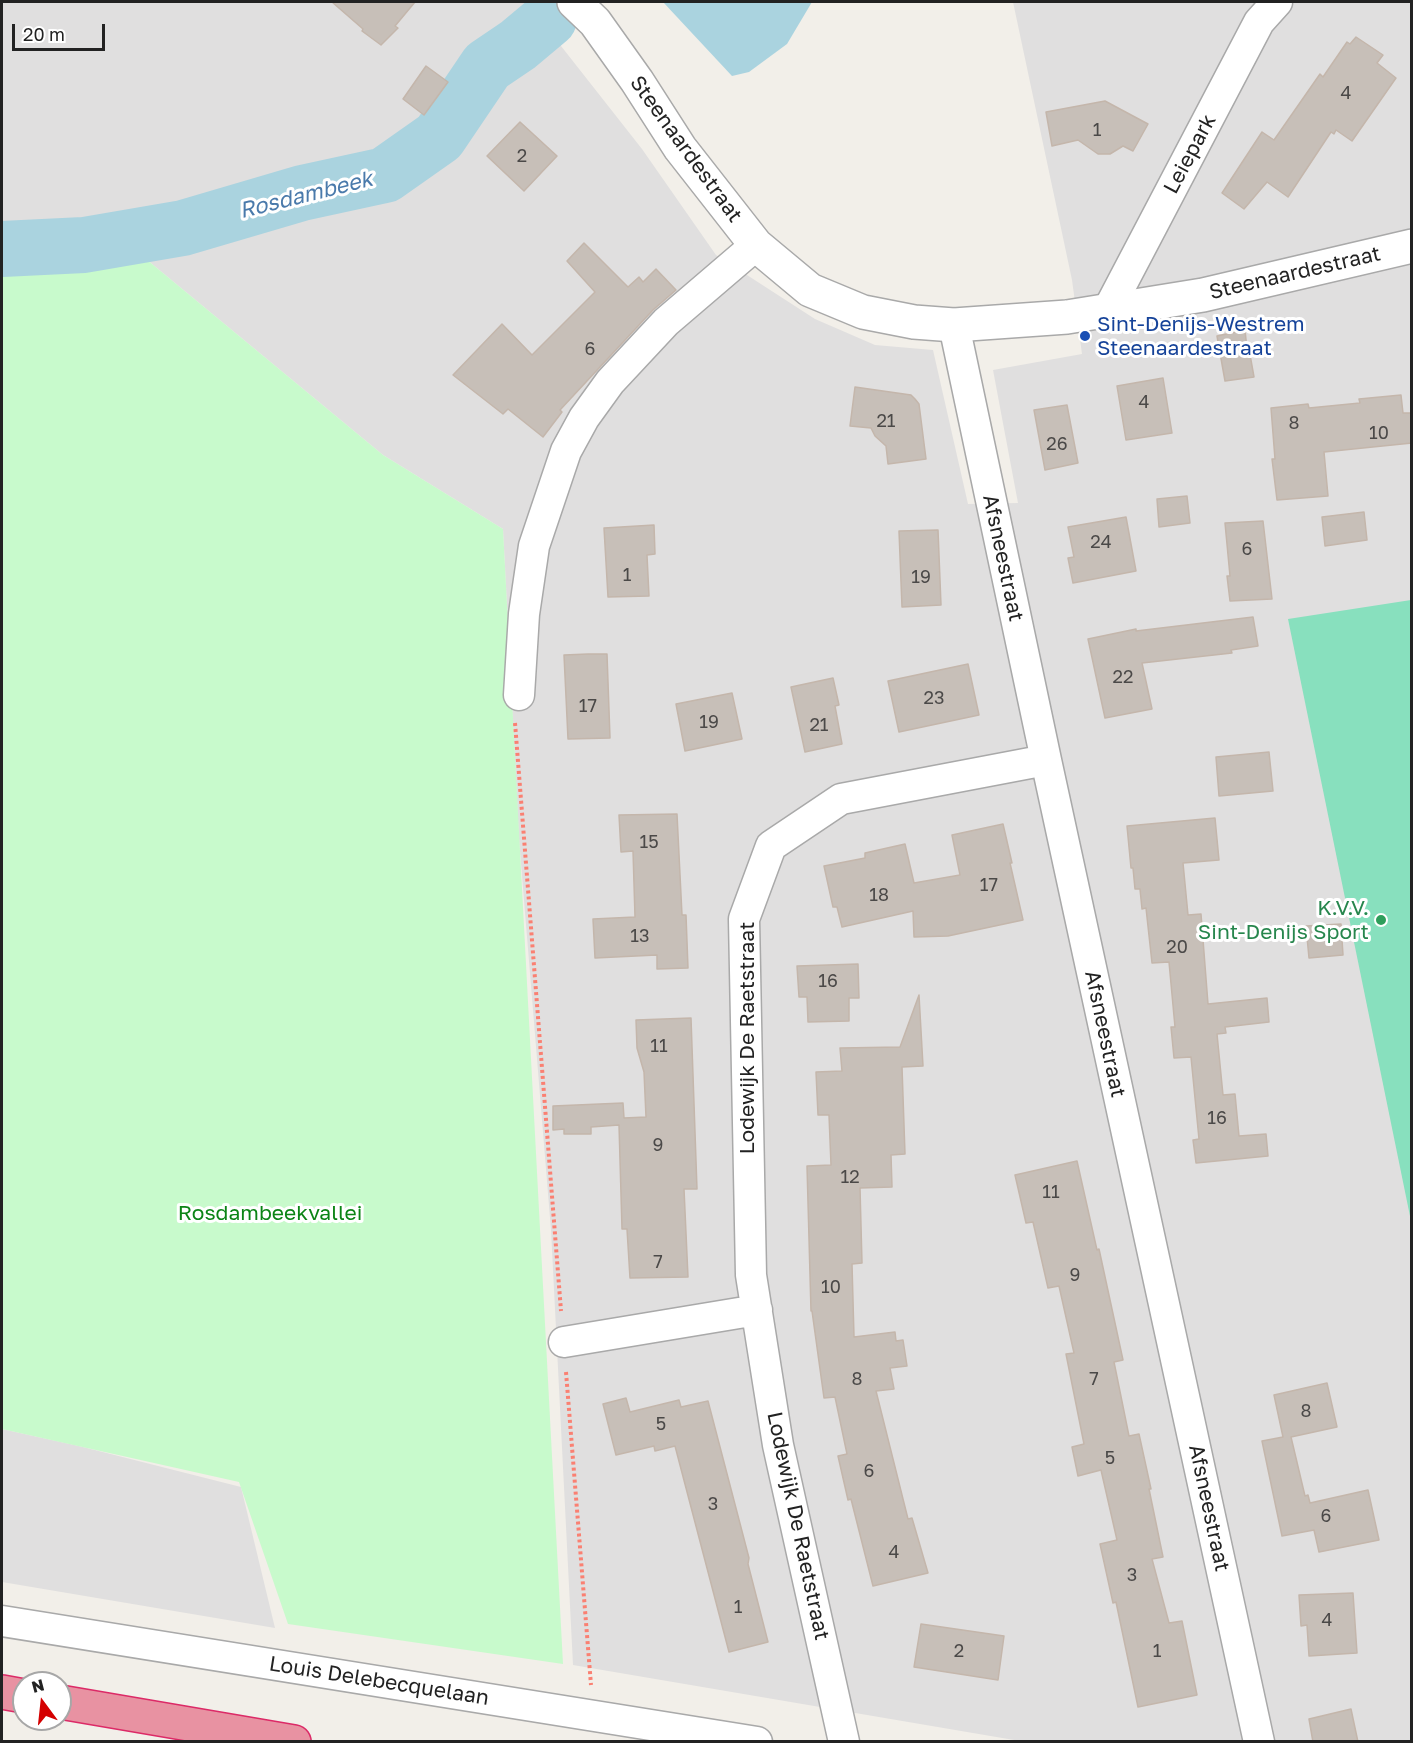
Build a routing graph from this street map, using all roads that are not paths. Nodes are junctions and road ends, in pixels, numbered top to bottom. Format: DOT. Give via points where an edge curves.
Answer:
graph roads {
  1 [pos="1277,2"];
  2 [pos="584,12"];
  3 [pos="756,245"];
  4 [pos="1412,246"];
  5 [pos="1108,310"];
  6 [pos="954,325"];
  7 [pos="519,695"];
  8 [pos="1046,760"];
  9 [pos="757,1310"];
  10 [pos="564,1342"];
  11 [pos="2,1621"];
  12 [pos="72,1704"];
  13 [pos="294,1742"];
  14 [pos="757,1742"];
  15 [pos="844,1742"];
  16 [pos="1259,1742"];
  1 -- 5 [label="street, Leiepark" via="1258,22"];
  2 -- 3 [label="street, Steenaardestraat" via="637,81 680,148"];
  3 -- 6 [label="street, Steenaardestraat" via="810,290 863,312"];
  3 -- 7 [label="street" via="666,322 610,382 566,450 534,546 524,614"];
  4 -- 5 [label="street, Steenaardestraat" via="1203,295"];
  5 -- 6 [label="street, Steenaardestraat"];
  6 -- 8 [label="street, Afsneestraat"];
  8 -- 9 [label="street, Lodewijk De Raetstraat" via="841,799 771,846 744,919 751,1275"];
  8 -- 16 [label="street, Afsneestraat"];
  9 -- 10 [label="street"];
  9 -- 15 [label="street, Lodewijk De Raetstraat" via="778,1445"];
  11 -- 14 [label="street, Louis Delebecquelaan"];
  12 -- 13 [label="highway"];
}
